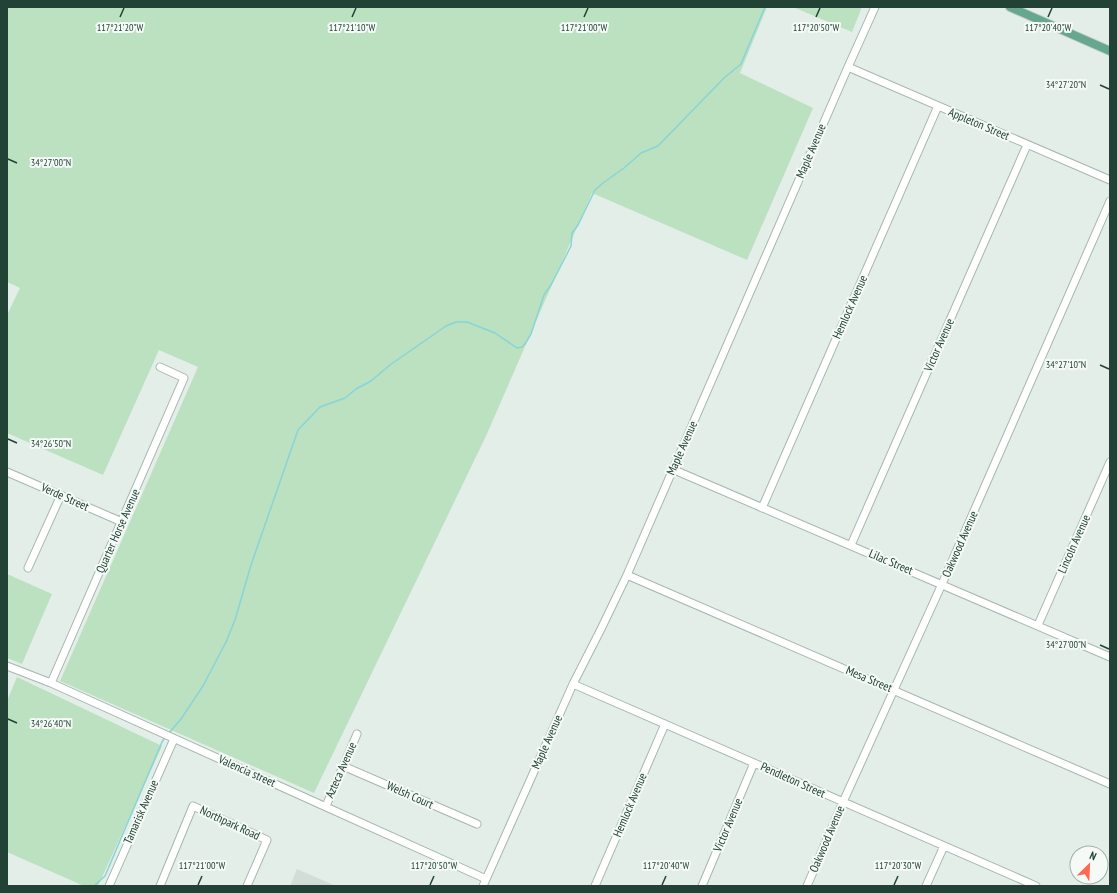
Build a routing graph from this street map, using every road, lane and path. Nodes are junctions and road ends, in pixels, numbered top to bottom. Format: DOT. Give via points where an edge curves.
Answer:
graph roads {
  1 [pos="875,7"];
  2 [pos="1010,7"];
  3 [pos="1110,51"];
  4 [pos="848,67"];
  5 [pos="938,106"];
  6 [pos="1027,145"];
  7 [pos="1110,180"];
  8 [pos="1110,200"];
  9 [pos="160,367"];
  10 [pos="1110,462"];
  11 [pos="672,469"];
  12 [pos="7,472"];
  13 [pos="61,495"];
  14 [pos="762,508"];
  15 [pos="122,522"];
  16 [pos="852,545"];
  17 [pos="28,568"];
  18 [pos="627,575"];
  19 [pos="942,584"];
  20 [pos="1038,625"];
  21 [pos="1110,657"];
  22 [pos="7,666"];
  23 [pos="50,683"];
  24 [pos="573,684"];
  25 [pos="894,690"];
  26 [pos="665,724"];
  27 [pos="357,734"];
  28 [pos="174,739"];
  29 [pos="754,763"];
  30 [pos="343,766"];
  31 [pos="1110,784"];
  32 [pos="843,802"];
  33 [pos="326,806"];
  34 [pos="477,824"];
  35 [pos="944,846"];
  36 [pos="485,882"];
  37 [pos="109,886"];
  38 [pos="160,886"];
  39 [pos="247,886"];
  40 [pos="595,886"];
  41 [pos="702,886"];
  42 [pos="807,886"];
  43 [pos="926,886"];
  44 [pos="1036,886"];
  1 -- 4 [label="street, Maple Avenue"];
  2 -- 3 [label="main road"];
  4 -- 5 [label="street, Appleton Street"];
  4 -- 11 [label="street, Maple Avenue"];
  5 -- 6 [label="street, Appleton Street"];
  5 -- 14 [label="street, Hemlock Avenue"];
  6 -- 7 [label="street, Appleton Street"];
  6 -- 16 [label="street, Victor Avenue"];
  8 -- 19 [label="street, Oakwood Avenue"];
  9 -- 15 [label="street, Quarter Horse Avenue" via="184,378"];
  10 -- 20 [label="street, Lincoln Avenue"];
  11 -- 14 [label="street, Lilac Street"];
  11 -- 18 [label="street, Maple Avenue"];
  12 -- 13 [label="street, Verde Street"];
  13 -- 15 [label="street, Verde Street"];
  13 -- 17 [label="street"];
  14 -- 16 [label="street, Lilac Street"];
  15 -- 23 [label="street, Quarter Horse Avenue"];
  16 -- 19 [label="street, Lilac Street"];
  18 -- 24 [label="street, Maple Avenue"];
  18 -- 25 [label="street, Mesa Street"];
  19 -- 20 [label="street, Lilac Street"];
  19 -- 25 [label="street, Oakwood Avenue"];
  20 -- 21 [label="street, Lilac Street"];
  22 -- 23 [label="street, Valencia street"];
  23 -- 28 [label="street, Valencia street"];
  24 -- 26 [label="street, Pendleton Street"];
  24 -- 36 [label="street, Maple Avenue"];
  25 -- 31 [label="street, Mesa Street"];
  25 -- 32 [label="street, Oakwood Avenue"];
  26 -- 29 [label="street, Pendleton Street"];
  26 -- 40 [label="street, Hemlock Avenue"];
  27 -- 30 [label="street, Azteca Avenue"];
  28 -- 33 [label="street, Valencia street"];
  28 -- 37 [label="street, Tamarisk Avenue"];
  29 -- 32 [label="street, Pendleton Street"];
  29 -- 41 [label="street, Victor Avenue"];
  30 -- 33 [label="street, Azteca Avenue"];
  30 -- 34 [label="street, Welsh Court"];
  32 -- 35 [label="street, Pendleton Street"];
  32 -- 42 [label="street, Oakwood Avenue"];
  33 -- 36 [label="street, Valencia street"];
  35 -- 43 [label="street"];
  35 -- 44 [label="street, Pendleton Street"];
  38 -- 39 [label="street, Northpark Road" via="193,806 267,840"];
}
